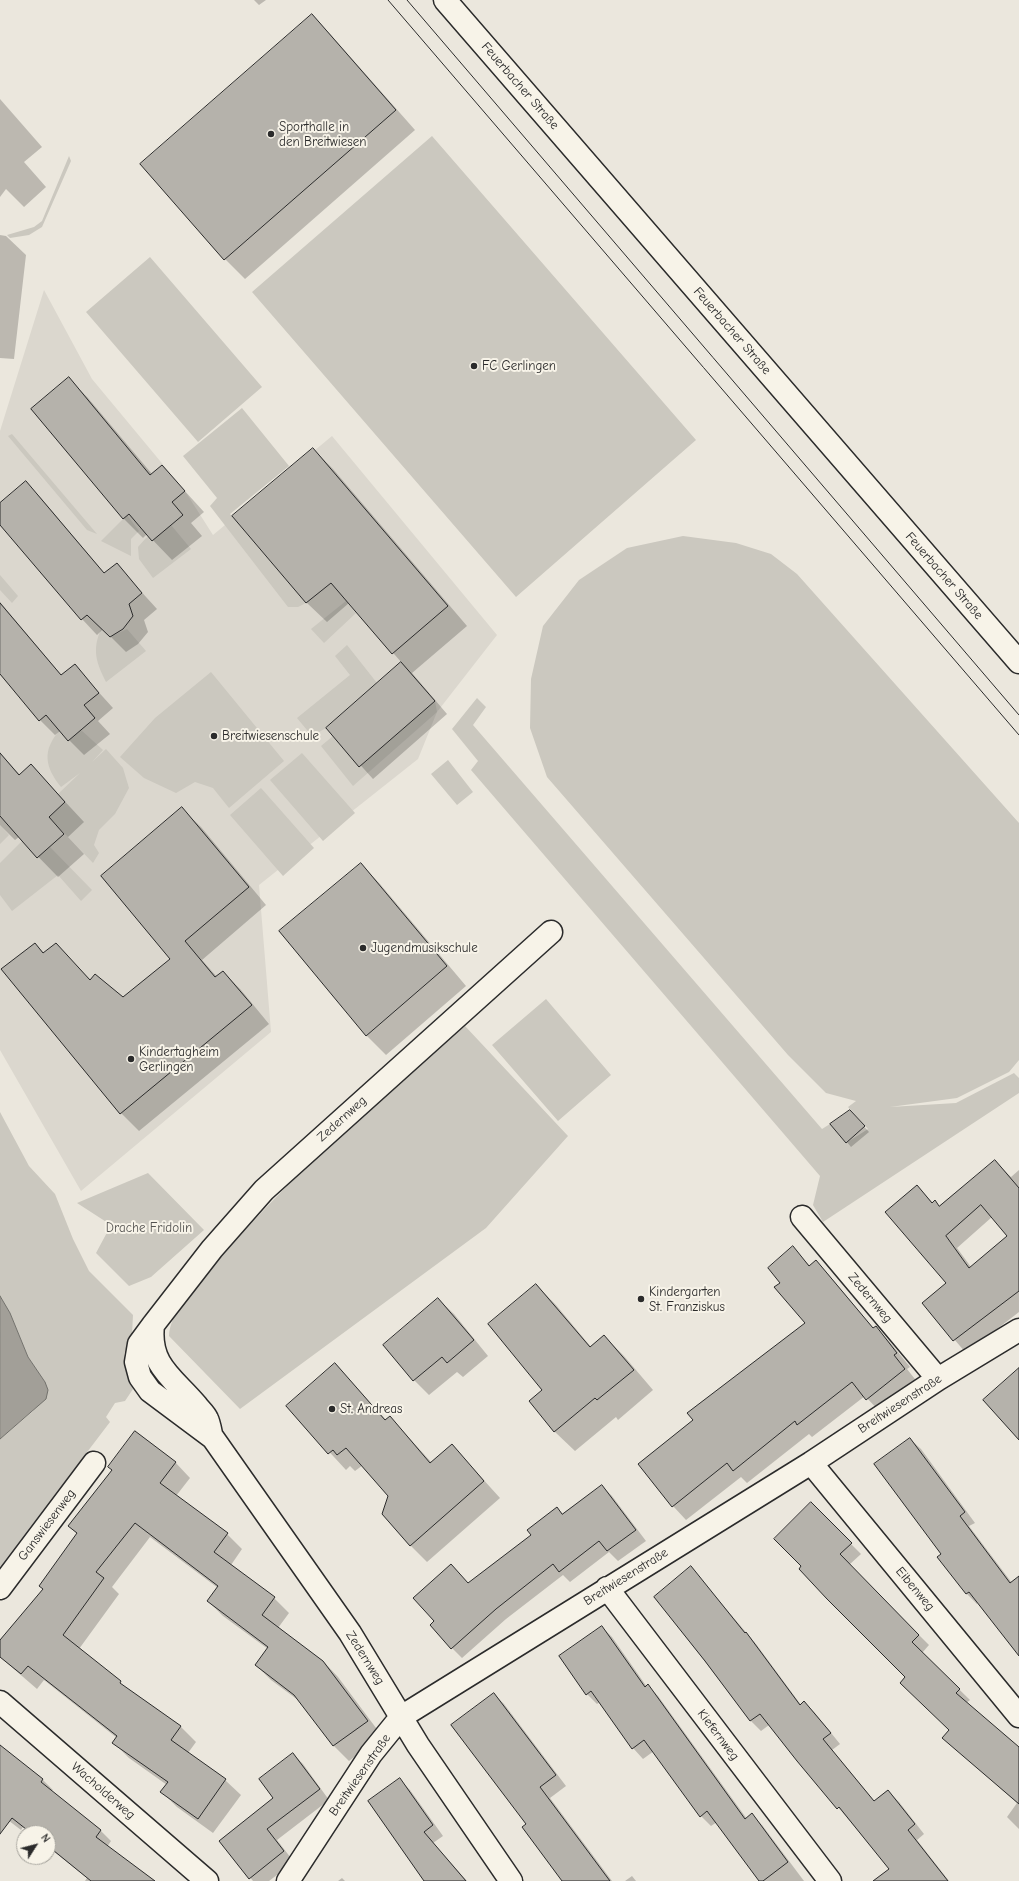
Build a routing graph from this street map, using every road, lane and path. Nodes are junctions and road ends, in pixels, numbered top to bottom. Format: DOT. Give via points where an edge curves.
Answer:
graph roads {
  1 [pos="445,0"];
  2 [pos="1019,662"];
  3 [pos="551,932"];
  4 [pos="802,1217"];
  5 [pos="1016,1337"];
  6 [pos="938,1379"];
  7 [pos="94,1463"];
  8 [pos="811,1463"];
  9 [pos="0,1588"];
  10 [pos="607,1588"];
  11 [pos="0,1702"];
  12 [pos="1019,1716"];
  13 [pos="401,1717"];
  14 [pos="206,1881"];
  15 [pos="288,1881"];
  16 [pos="511,1881"];
  17 [pos="830,1881"];
  1 -- 2 [label="street, Feuerbacher Straße"];
  3 -- 13 [label="street, Zedernweg" via="264,1190 212,1249 153,1325 151,1338 155,1355 167,1376 207,1419 213,1438 350,1633"];
  4 -- 6 [label="street, Zedernweg"];
  5 -- 6 [label="street, Breitwiesenstraße"];
  6 -- 8 [label="street, Breitwiesenstraße"];
  7 -- 9 [label="street, Ganswiesenweg"];
  8 -- 10 [label="street, Breitwiesenstraße"];
  8 -- 12 [label="street, Eibenweg"];
  10 -- 13 [label="street, Breitwiesenstraße"];
  10 -- 17 [label="street, Kiefernweg"];
  11 -- 14 [label="street, Wacholderweg"];
  13 -- 15 [label="street, Breitwiesenstraße" via="371,1754"];
  13 -- 16 [label="street, Zedernweg"];
}
